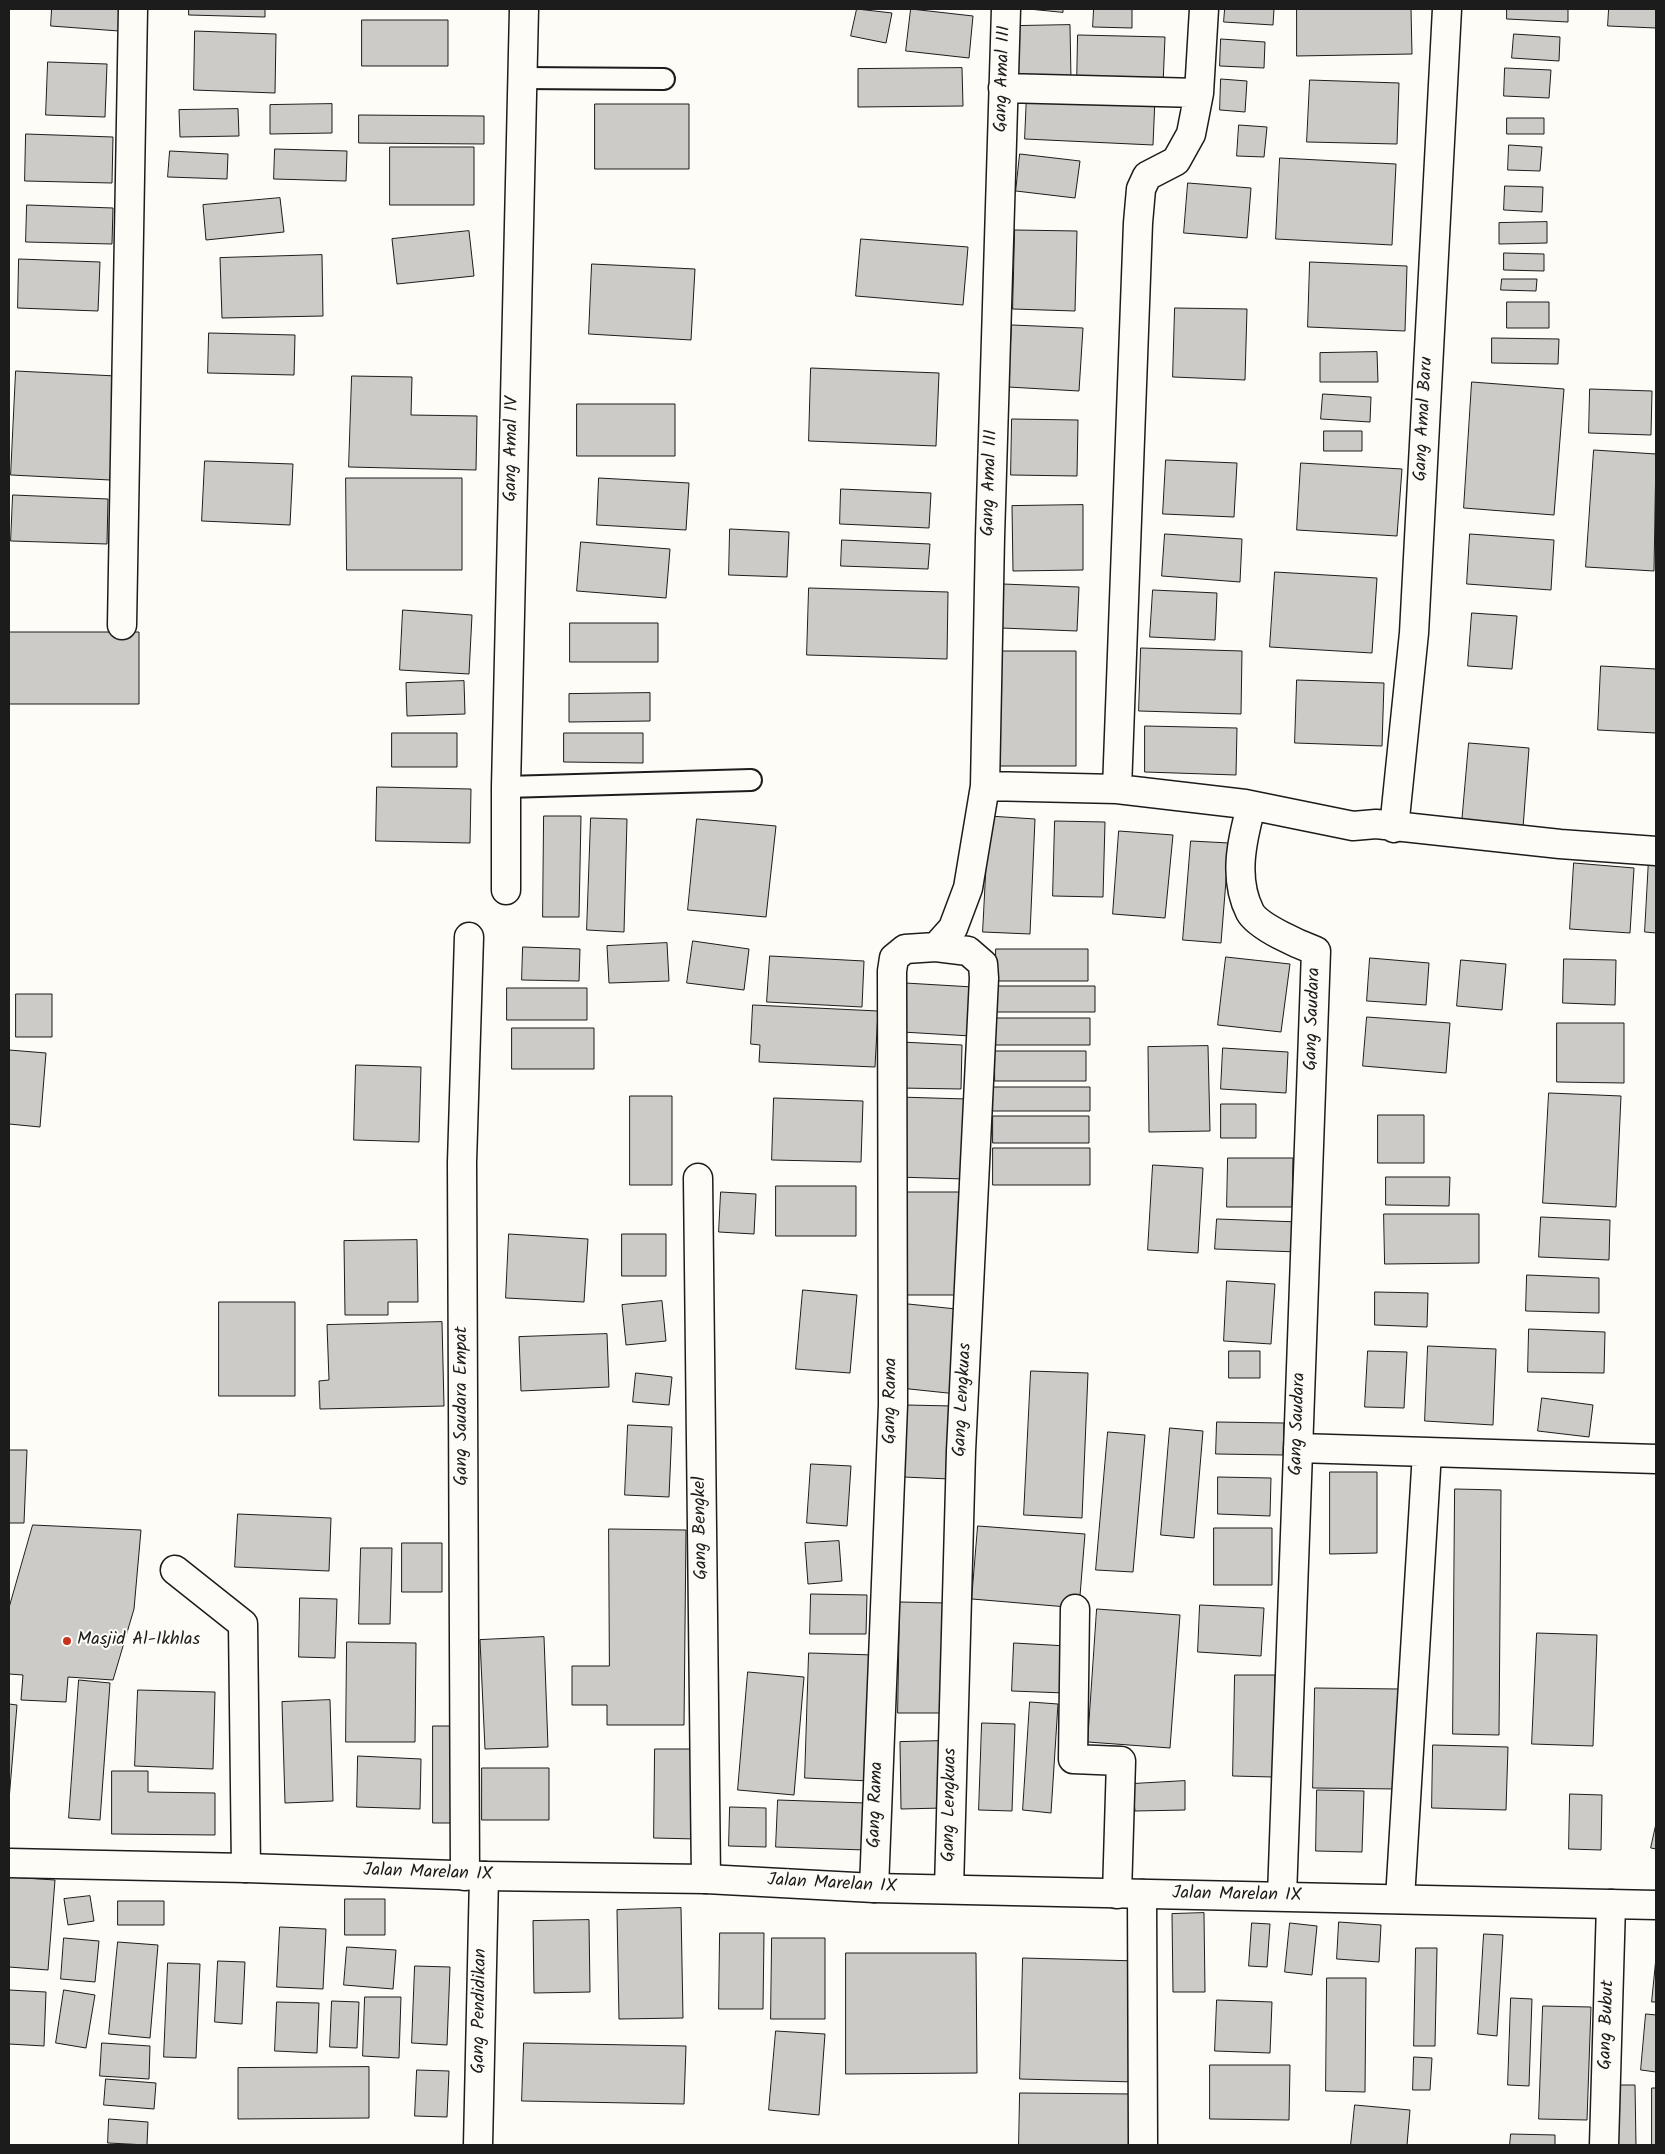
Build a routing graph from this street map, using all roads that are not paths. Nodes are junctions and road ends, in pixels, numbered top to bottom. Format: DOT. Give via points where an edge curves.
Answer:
graph roads {
  1 [pos="133,9"];
  2 [pos="524,9"];
  3 [pos="1006,9"];
  4 [pos="1204,9"];
  5 [pos="1447,9"];
  6 [pos="522,78"];
  7 [pos="664,79"];
  8 [pos="1003,88"];
  9 [pos="1199,93"];
  10 [pos="122,625"];
  11 [pos="751,780"];
  12 [pos="985,786"];
  13 [pos="506,787"];
  14 [pos="1117,790"];
  15 [pos="1251,806"];
  16 [pos="1394,828"];
  17 [pos="1656,851"];
  18 [pos="506,890"];
  19 [pos="469,936"];
  20 [pos="936,947"];
  21 [pos="698,1178"];
  22 [pos="1298,1448"];
  23 [pos="1427,1452"];
  24 [pos="1656,1459"];
  25 [pos="175,1570"];
  26 [pos="1075,1609"];
  27 [pos="9,1863"];
  28 [pos="246,1868"];
  29 [pos="475,1876"];
  30 [pos="706,1879"];
  31 [pos="874,1888"];
  32 [pos="949,1889"];
  33 [pos="1129,1894"];
  34 [pos="1282,1896"];
  35 [pos="1400,1899"];
  36 [pos="1612,1904"];
  37 [pos="1656,1905"];
  38 [pos="478,2145"];
  39 [pos="1143,2145"];
  40 [pos="1604,2145"];
  1 -- 10 [label="street"];
  2 -- 6 [label="street, Gang Amal IV"];
  3 -- 8 [label="street, Gang Amal III"];
  4 -- 9 [label="street"];
  5 -- 16 [label="street, Gang Amal Baru" via="1414,633"];
  6 -- 7 [label="lane"];
  6 -- 13 [label="street, Gang Amal IV"];
  8 -- 9 [label="street"];
  8 -- 12 [label="street, Gang Amal III"];
  9 -- 14 [label="street" via="1191,134 1176,161 1147,176 1141,189"];
  11 -- 13 [label="lane"];
  12 -- 14 [label="street"];
  12 -- 20 [label="street, Gang Amal III" via="968,888 953,928"];
  13 -- 18 [label="street, Gang Amal IV"];
  14 -- 15 [label="street"];
  15 -- 16 [label="street" via="1353,826 1376,824"];
  15 -- 22 [label="street, Gang Saudara" via="1243,836 1240,883 1251,914 1291,942 1316,951"];
  16 -- 17 [label="street"];
  19 -- 29 [label="street, Gang Saudara Empat" via="462,1162"];
  20 -- 31 [label="street, Gang Rama" via="905,949 894,958 892,971 893,1406"];
  20 -- 32 [label="street, Gang Lengkuas" via="968,951 983,964 984,978 961,1460"];
  21 -- 30 [label="street, Gang Bengkel"];
  22 -- 23 [label="street"];
  22 -- 34 [label="street, Gang Saudara"];
  23 -- 24 [label="street"];
  23 -- 35 [label="street"];
  25 -- 28 [label="street" via="243,1624"];
  26 -- 33 [label="street" via="1073,1759 1121,1761"];
  27 -- 28 [label="street, Jalan Marelan IX"];
  28 -- 29 [label="street, Jalan Marelan IX"];
  29 -- 30 [label="street, Jalan Marelan IX"];
  29 -- 38 [label="street, Gang Pendidikan"];
  30 -- 31 [label="street, Jalan Marelan IX"];
  31 -- 32 [label="street, Jalan Marelan IX"];
  32 -- 33 [label="street, Jalan Marelan IX"];
  33 -- 34 [label="street, Jalan Marelan IX"];
  33 -- 39 [label="street"];
  34 -- 35 [label="street, Jalan Marelan IX"];
  35 -- 36 [label="street, Jalan Marelan IX"];
  36 -- 37 [label="street, Jalan Marelan IX"];
  36 -- 40 [label="street, Gang Bubut"];
}
